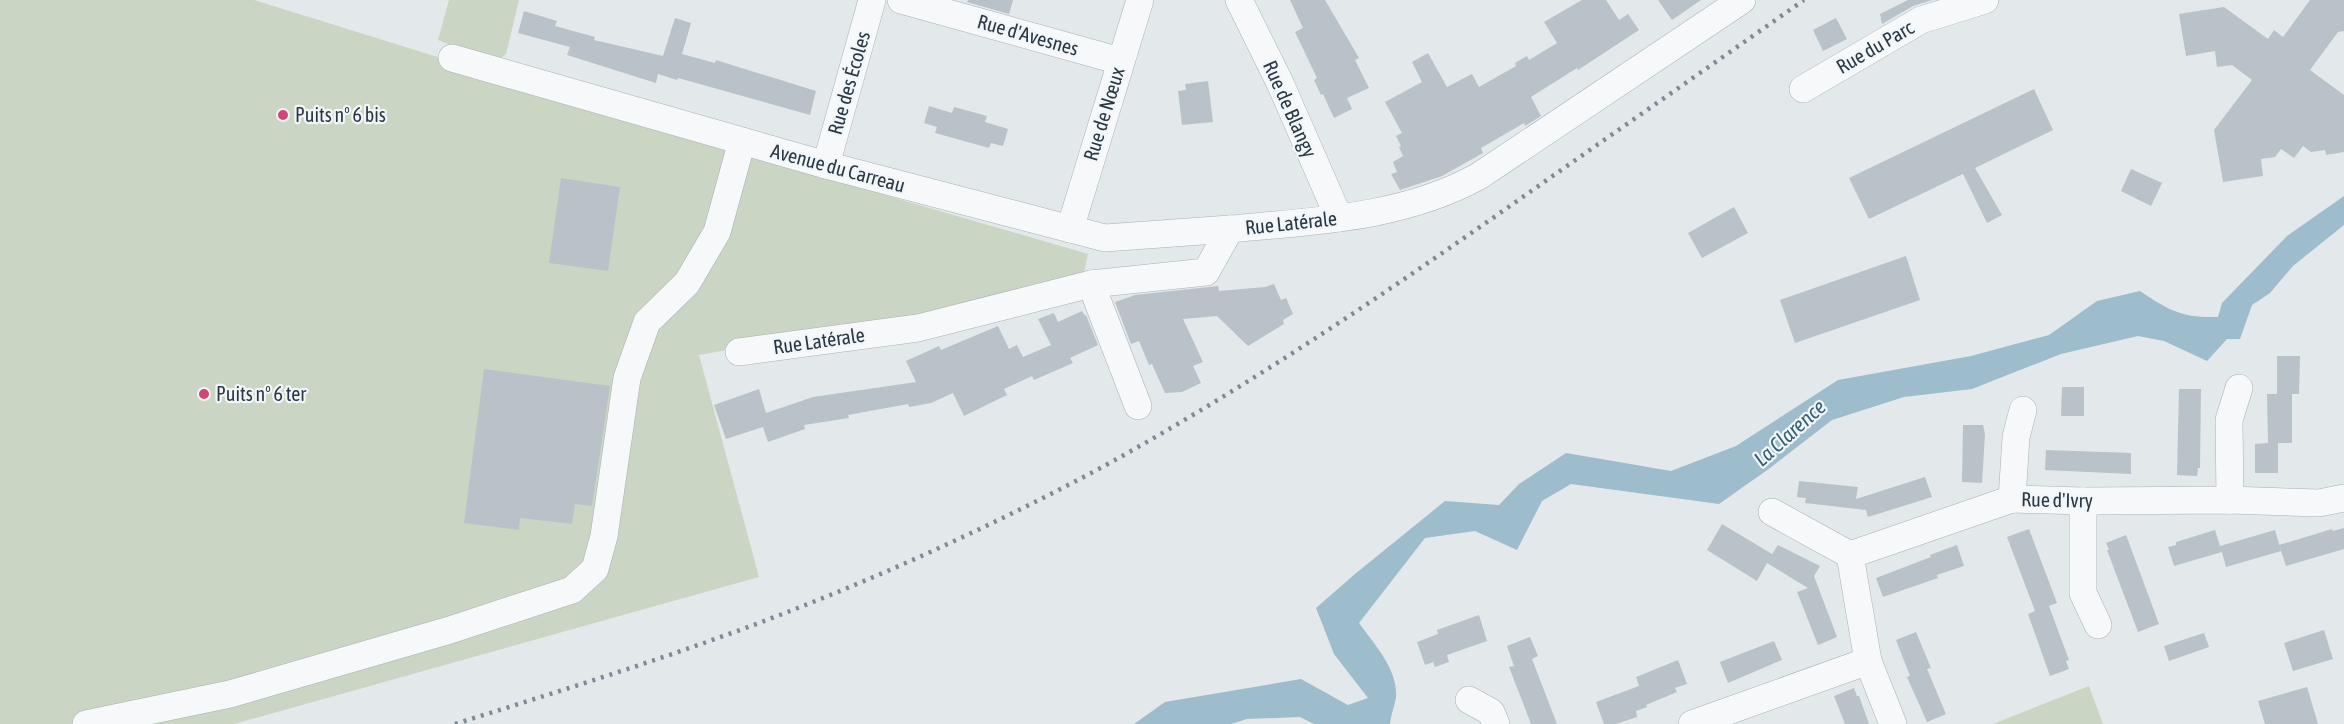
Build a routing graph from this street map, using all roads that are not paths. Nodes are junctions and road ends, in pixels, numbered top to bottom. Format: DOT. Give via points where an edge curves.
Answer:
graph roads {
  1 [pos="872,0"];
  2 [pos="901,0"];
  3 [pos="1140,0"];
  4 [pos="1239,0"];
  5 [pos="1742,0"];
  6 [pos="1985,0"];
  7 [pos="452,58"];
  8 [pos="1120,61"];
  9 [pos="1803,90"];
  10 [pos="742,141"];
  11 [pos="826,165"];
  12 [pos="1339,218"];
  13 [pos="1070,229"];
  14 [pos="1230,229"];
  15 [pos="1090,284"];
  16 [pos="739,352"];
  17 [pos="2239,388"];
  18 [pos="1138,406"];
  19 [pos="2023,410"];
  20 [pos="2344,498"];
  21 [pos="2012,499"];
  22 [pos="2230,500"];
  23 [pos="2084,501"];
  24 [pos="1772,512"];
  25 [pos="1850,555"];
  26 [pos="2098,625"];
  27 [pos="1868,661"];
  28 [pos="1469,700"];
  29 [pos="86,724"];
  30 [pos="1496,724"];
  31 [pos="1692,724"];
  32 [pos="1893,724"];
  1 -- 11 [label="street, Rue des Écoles"];
  2 -- 8 [label="street, Rue d'Avesnes"];
  3 -- 8 [label="street, Rue de Nœux"];
  4 -- 12 [label="street, Rue de Blangy"];
  5 -- 12 [label="street, Rue Latérale" via="1456,189 1388,210"];
  6 -- 9 [label="street, Rue du Parc" via="1921,20"];
  7 -- 10 [label="street, Avenue du Carreau"];
  8 -- 13 [label="street, Rue de Nœux"];
  10 -- 11 [label="street, Avenue du Carreau"];
  10 -- 29 [label="street" via="717,232 687,283 647,322 627,378 596,568 572,590 230,694"];
  11 -- 13 [label="street, Avenue du Carreau"];
  12 -- 14 [label="street, Rue Latérale"];
  13 -- 14 [label="street, Avenue du Carreau" via="1105,238"];
  14 -- 15 [label="street, Rue Latérale" via="1206,272"];
  15 -- 16 [label="street, Rue Latérale" via="918,328"];
  15 -- 18 [label="street"];
  17 -- 22 [label="street" via="2229,420"];
  19 -- 21 [label="street" via="2016,437"];
  20 -- 22 [label="street, Rue d'Ivry" via="2319,503"];
  21 -- 23 [label="street, Rue d'Ivry"];
  21 -- 25 [label="street, Rue d'Ivry"];
  22 -- 23 [label="street, Rue d'Ivry"];
  23 -- 26 [label="street" via="2083,593"];
  24 -- 25 [label="street"];
  25 -- 27 [label="street"];
  27 -- 31 [label="street"];
  27 -- 32 [label="street"];
  28 -- 30 [label="street" via="1491,712"];
}
